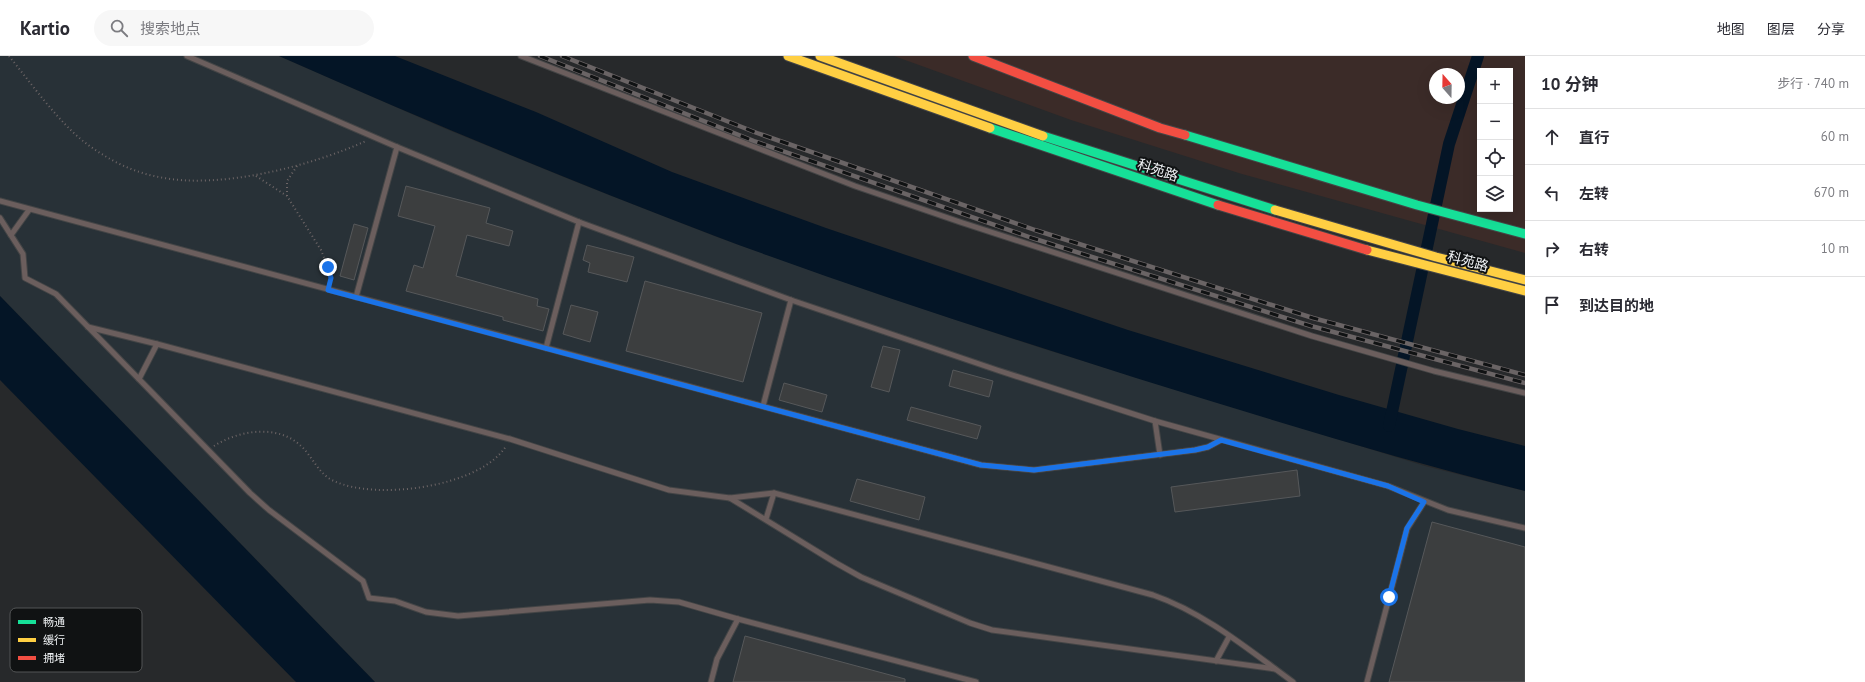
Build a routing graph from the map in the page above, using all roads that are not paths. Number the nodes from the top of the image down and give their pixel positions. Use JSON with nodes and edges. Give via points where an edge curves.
{"nodes":[{"id":1,"x":187,"y":56,"type":"edge"},
{"id":2,"x":521,"y":56,"type":"edge"},
{"id":3,"x":788,"y":56,"type":"edge"},
{"id":4,"x":820,"y":56,"type":"edge"},
{"id":5,"x":973,"y":56,"type":"edge"},
{"id":6,"x":837,"y":63,"type":"junction"},
{"id":7,"x":834,"y":73,"type":"junction"},
{"id":8,"x":397,"y":147,"type":"junction"},
{"id":9,"x":0,"y":201,"type":"edge"},
{"id":10,"x":29,"y":210,"type":"junction"},
{"id":11,"x":0,"y":218,"type":"edge"},
{"id":12,"x":579,"y":222,"type":"junction"},
{"id":13,"x":1525,"y":234,"type":"edge"},
{"id":14,"x":11,"y":235,"type":"junction"},
{"id":15,"x":1525,"y":280,"type":"edge"},
{"id":16,"x":1525,"y":291,"type":"edge"},
{"id":17,"x":356,"y":297,"type":"junction"},
{"id":18,"x":791,"y":300,"type":"junction"},
{"id":19,"x":88,"y":327,"type":"junction"},
{"id":20,"x":157,"y":344,"type":"junction"},
{"id":21,"x":546,"y":348,"type":"junction"},
{"id":22,"x":139,"y":379,"type":"junction"},
{"id":23,"x":1525,"y":393,"type":"edge"},
{"id":24,"x":762,"y":406,"type":"junction"},
{"id":25,"x":1156,"y":421,"type":"junction"},
{"id":26,"x":1221,"y":440,"type":"junction"},
{"id":27,"x":1160,"y":455,"type":"junction"},
{"id":28,"x":774,"y":493,"type":"junction"},
{"id":29,"x":730,"y":498,"type":"junction"},
{"id":30,"x":1424,"y":502,"type":"junction"},
{"id":31,"x":766,"y":520,"type":"junction"},
{"id":32,"x":1525,"y":528,"type":"edge"},
{"id":33,"x":738,"y":619,"type":"junction"},
{"id":34,"x":1229,"y":637,"type":"junction"},
{"id":35,"x":1216,"y":661,"type":"junction"},
{"id":36,"x":1275,"y":669,"type":"junction"},
{"id":37,"x":710,"y":682,"type":"edge"},
{"id":38,"x":976,"y":682,"type":"edge"},
{"id":39,"x":1293,"y":682,"type":"edge"},
{"id":40,"x":1367,"y":682,"type":"edge"}],
"edges":[{"from":1,"to":8,"type":"lane"},
{"from":2,"to":23,"type":"lane","via":[[855,186],[1189,298],[1379,356]]},
{"from":3,"to":7,"type":"street","name":"科苑路"},
{"from":4,"to":6,"type":"street","name":"科苑路"},
{"from":5,"to":13,"type":"street","via":[[1160,128],[1417,205]]},
{"from":6,"to":7,"type":"street"},
{"from":6,"to":15,"type":"street","name":"科苑路","via":[[1140,168],[1318,224]]},
{"from":7,"to":16,"type":"street","name":"科苑路","via":[[1137,178],[1314,235]]},
{"from":8,"to":12,"type":"lane"},
{"from":8,"to":17,"type":"lane"},
{"from":9,"to":10,"type":"lane"},
{"from":10,"to":14,"type":"lane"},
{"from":10,"to":17,"type":"lane"},
{"from":11,"to":14,"type":"lane"},
{"from":12,"to":18,"type":"lane"},
{"from":12,"to":21,"type":"lane"},
{"from":14,"to":19,"type":"lane","via":[[23,254],[25,278],[56,294]]},
{"from":17,"to":21,"type":"lane"},
{"from":18,"to":24,"type":"lane"},
{"from":18,"to":25,"type":"lane"},
{"from":19,"to":20,"type":"lane"},
{"from":19,"to":22,"type":"lane"},
{"from":20,"to":22,"type":"lane"},
{"from":20,"to":29,"type":"lane","via":[[510,439],[669,490]]},
{"from":21,"to":24,"type":"lane"},
{"from":22,"to":33,"type":"lane","via":[[269,510],[363,581],[369,598],[395,601],[426,612],[458,616],[665,600]]},
{"from":24,"to":27,"type":"lane","via":[[981,465],[1008,469],[1034,470]]},
{"from":25,"to":26,"type":"lane"},
{"from":25,"to":27,"type":"lane"},
{"from":26,"to":27,"type":"lane","via":[[1208,447]]},
{"from":26,"to":30,"type":"lane","via":[[1388,486]]},
{"from":28,"to":29,"type":"lane"},
{"from":28,"to":31,"type":"lane"},
{"from":28,"to":34,"type":"lane","via":[[1154,595],[1197,614]]},
{"from":29,"to":31,"type":"lane"},
{"from":30,"to":32,"type":"lane"},
{"from":30,"to":40,"type":"lane","via":[[1407,528]]},
{"from":31,"to":35,"type":"lane","via":[[861,577],[970,623],[1014,634]]},
{"from":33,"to":37,"type":"lane","via":[[717,659]]},
{"from":33,"to":38,"type":"lane"},
{"from":34,"to":35,"type":"lane"},
{"from":34,"to":36,"type":"lane"},
{"from":35,"to":36,"type":"lane"},
{"from":36,"to":39,"type":"lane"}]}
